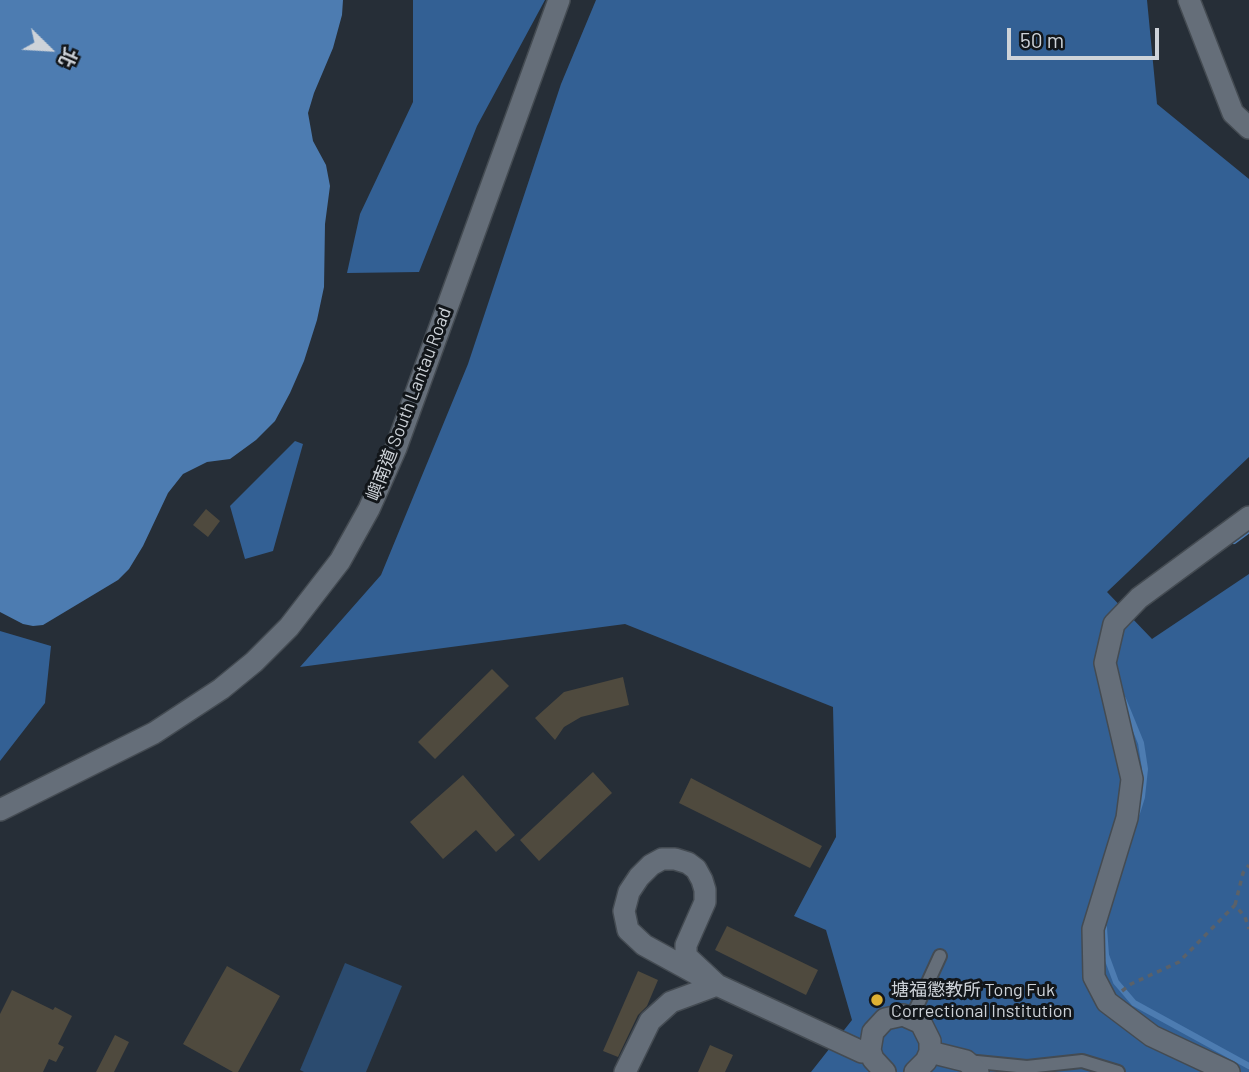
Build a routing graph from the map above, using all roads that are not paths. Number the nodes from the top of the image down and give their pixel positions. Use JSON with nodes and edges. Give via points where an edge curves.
{"nodes":[{"id":1,"x":559,"y":0,"type":"edge"},
{"id":2,"x":1189,"y":0,"type":"edge"},
{"id":3,"x":1249,"y":128,"type":"edge"},
{"id":4,"x":1249,"y":517,"type":"edge"},
{"id":5,"x":0,"y":810,"type":"edge"},
{"id":6,"x":940,"y":956,"type":"dead end"},
{"id":7,"x":717,"y":985,"type":"junction"},
{"id":8,"x":912,"y":1017,"type":"junction"},
{"id":9,"x":870,"y":1050,"type":"junction"},
{"id":10,"x":930,"y":1052,"type":"junction"},
{"id":11,"x":972,"y":1067,"type":"edge"},
{"id":12,"x":625,"y":1072,"type":"edge"},
{"id":13,"x":885,"y":1072,"type":"edge"},
{"id":14,"x":915,"y":1072,"type":"edge"},
{"id":15,"x":1118,"y":1072,"type":"edge"},
{"id":16,"x":1229,"y":1072,"type":"edge"}],
"edges":[{"from":1,"to":5,"type":"street","name":"嶼南道 South Lantau Road","via":[[391,458],[353,539],[325,582],[270,646],[201,704],[119,752]]},
{"from":2,"to":3,"type":"street","via":[[1233,113]]},
{"from":4,"to":16,"type":"street","via":[[1139,598],[1114,624],[1105,663],[1132,779],[1127,818],[1093,929],[1094,977],[1107,1002],[1152,1036]]},
{"from":6,"to":8,"type":"lane"},
{"from":7,"to":7,"type":"street","via":[[667,960],[628,930],[624,911],[629,892],[639,877],[662,859],[688,863],[702,880],[705,902],[686,945],[686,956]]},
{"from":7,"to":9,"type":"street","via":[[862,1052]]},
{"from":7,"to":12,"type":"street","via":[[671,1002],[650,1021]]},
{"from":8,"to":9,"type":"street","via":[[886,1019],[873,1032]]},
{"from":8,"to":10,"type":"street","via":[[927,1031]]},
{"from":9,"to":13,"type":"street"},
{"from":10,"to":11,"type":"street"},
{"from":10,"to":14,"type":"street"},
{"from":11,"to":15,"type":"lane","via":[[1082,1061]]}]}
